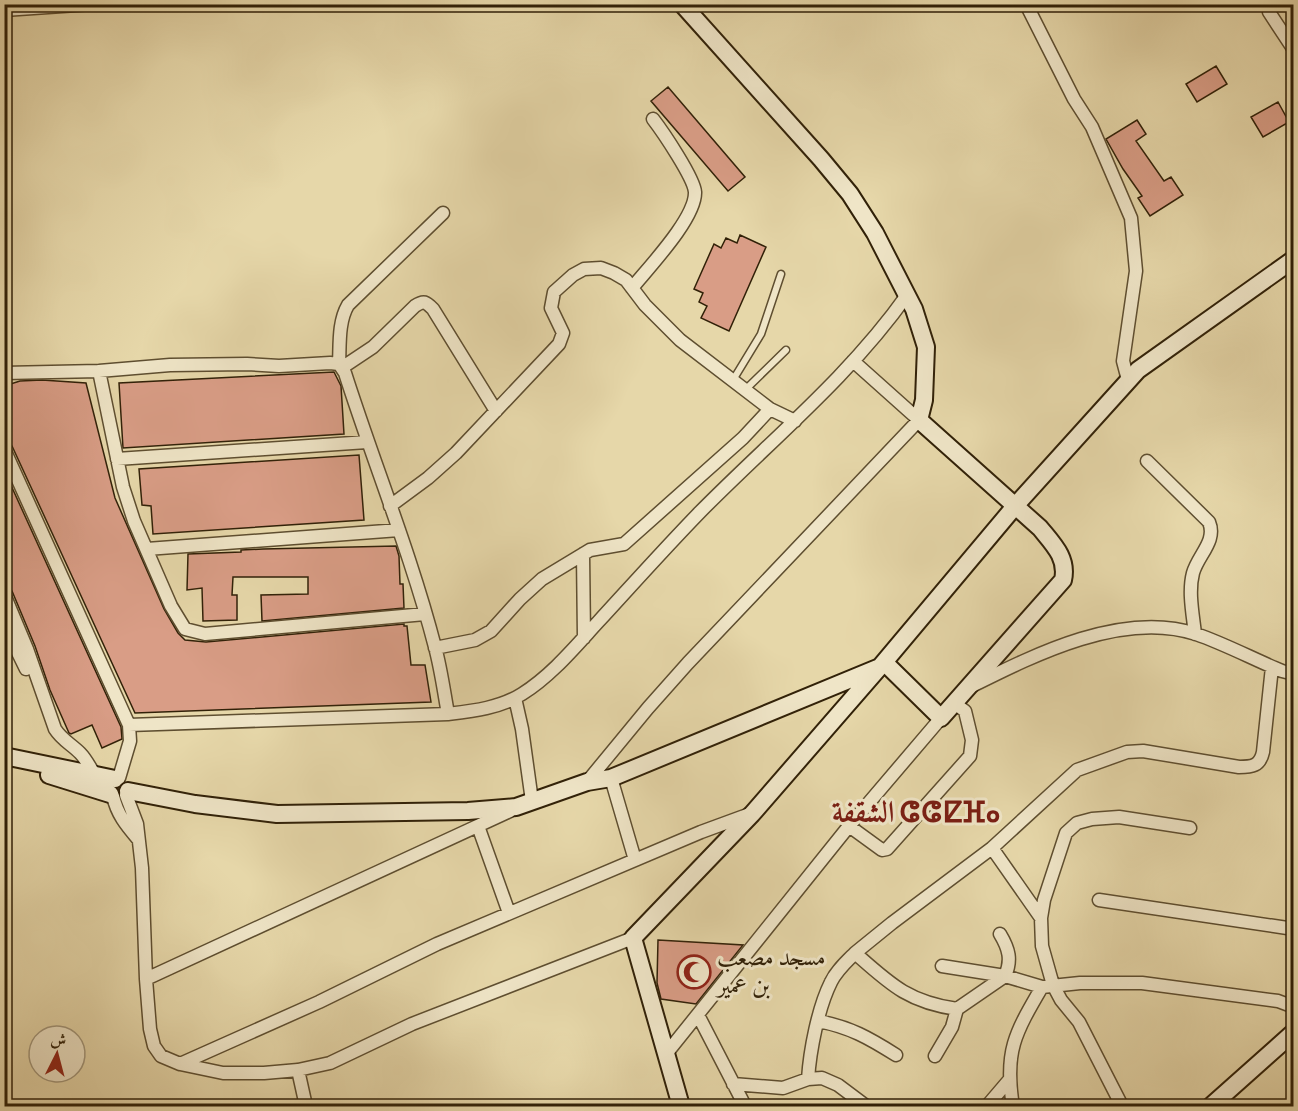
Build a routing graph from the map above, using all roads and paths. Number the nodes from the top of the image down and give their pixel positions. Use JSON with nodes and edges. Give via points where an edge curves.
{"nodes":[{"id":1,"x":92,"y":4,"type":"edge"},
{"id":2,"x":682,"y":4,"type":"edge"},
{"id":3,"x":1026,"y":4,"type":"edge"},
{"id":4,"x":1270,"y":4,"type":"edge"},
{"id":5,"x":4,"y":10,"type":"edge"},
{"id":6,"x":1293,"y":50,"type":"edge"},
{"id":7,"x":654,"y":119,"type":"dead end"},
{"id":8,"x":443,"y":213,"type":"dead end"},
{"id":9,"x":1293,"y":259,"type":"edge"},
{"id":10,"x":782,"y":274,"type":"dead end"},
{"id":11,"x":632,"y":288,"type":"junction"},
{"id":12,"x":907,"y":295,"type":"junction"},
{"id":13,"x":786,"y":350,"type":"dead end"},
{"id":14,"x":853,"y":361,"type":"junction"},
{"id":15,"x":341,"y":366,"type":"junction"},
{"id":16,"x":99,"y":371,"type":"junction"},
{"id":17,"x":4,"y":373,"type":"edge"},
{"id":18,"x":733,"y":380,"type":"junction"},
{"id":19,"x":1128,"y":380,"type":"junction"},
{"id":20,"x":745,"y":390,"type":"junction"},
{"id":21,"x":770,"y":409,"type":"junction"},
{"id":22,"x":496,"y":411,"type":"junction"},
{"id":23,"x":919,"y":420,"type":"junction"},
{"id":24,"x":795,"y":421,"type":"junction"},
{"id":25,"x":367,"y":442,"type":"junction"},
{"id":26,"x":4,"y":449,"type":"edge"},
{"id":27,"x":117,"y":459,"type":"junction"},
{"id":28,"x":1147,"y":460,"type":"dead end"},
{"id":29,"x":1016,"y":505,"type":"junction"},
{"id":30,"x":390,"y":506,"type":"junction"},
{"id":31,"x":399,"y":530,"type":"junction"},
{"id":32,"x":147,"y":549,"type":"junction"},
{"id":33,"x":583,"y":554,"type":"junction"},
{"id":34,"x":4,"y":594,"type":"edge"},
{"id":35,"x":425,"y":614,"type":"junction"},
{"id":36,"x":4,"y":624,"type":"edge"},
{"id":37,"x":1195,"y":634,"type":"junction"},
{"id":38,"x":584,"y":638,"type":"junction"},
{"id":39,"x":435,"y":648,"type":"junction"},
{"id":40,"x":882,"y":665,"type":"junction"},
{"id":41,"x":1272,"y":667,"type":"junction"},
{"id":42,"x":1293,"y":674,"type":"edge"},
{"id":43,"x":966,"y":689,"type":"junction"},
{"id":44,"x":40,"y":690,"type":"junction"},
{"id":45,"x":515,"y":698,"type":"junction"},
{"id":46,"x":954,"y":703,"type":"junction"},
{"id":47,"x":448,"y":714,"type":"junction"},
{"id":48,"x":941,"y":718,"type":"junction"},
{"id":49,"x":129,"y":725,"type":"junction"},
{"id":50,"x":4,"y":756,"type":"edge"},
{"id":51,"x":4,"y":765,"type":"edge"},
{"id":52,"x":94,"y":774,"type":"junction"},
{"id":53,"x":611,"y":778,"type":"junction"},
{"id":54,"x":586,"y":782,"type":"junction"},
{"id":55,"x":118,"y":789,"type":"junction"},
{"id":56,"x":532,"y":801,"type":"junction"},
{"id":57,"x":516,"y":807,"type":"junction"},
{"id":58,"x":752,"y":814,"type":"junction"},
{"id":59,"x":478,"y":826,"type":"junction"},
{"id":60,"x":849,"y":826,"type":"junction"},
{"id":61,"x":1190,"y":828,"type":"dead end"},
{"id":62,"x":992,"y":848,"type":"junction"},
{"id":63,"x":635,"y":860,"type":"junction"},
{"id":64,"x":1099,"y":900,"type":"dead end"},
{"id":65,"x":509,"y":913,"type":"junction"},
{"id":66,"x":1041,"y":918,"type":"junction"},
{"id":67,"x":1293,"y":929,"type":"edge"},
{"id":68,"x":1000,"y":934,"type":"dead end"},
{"id":69,"x":633,"y":938,"type":"junction"},
{"id":70,"x":855,"y":953,"type":"junction"},
{"id":71,"x":942,"y":966,"type":"dead end"},
{"id":72,"x":1005,"y":976,"type":"junction"},
{"id":73,"x":146,"y":979,"type":"junction"},
{"id":74,"x":1047,"y":986,"type":"junction"},
{"id":75,"x":1293,"y":1007,"type":"edge"},
{"id":76,"x":957,"y":1009,"type":"junction"},
{"id":77,"x":698,"y":1015,"type":"junction"},
{"id":78,"x":818,"y":1021,"type":"junction"},
{"id":79,"x":1293,"y":1032,"type":"edge"},
{"id":80,"x":666,"y":1054,"type":"junction"},
{"id":81,"x":896,"y":1055,"type":"dead end"},
{"id":82,"x":935,"y":1056,"type":"dead end"},
{"id":83,"x":180,"y":1064,"type":"junction"},
{"id":84,"x":298,"y":1070,"type":"junction"},
{"id":85,"x":1010,"y":1078,"type":"junction"},
{"id":86,"x":808,"y":1079,"type":"junction"},
{"id":87,"x":733,"y":1084,"type":"junction"},
{"id":88,"x":1216,"y":1105,"type":"edge"},
{"id":89,"x":306,"y":1107,"type":"edge"},
{"id":90,"x":681,"y":1107,"type":"edge"},
{"id":91,"x":745,"y":1107,"type":"edge"},
{"id":92,"x":866,"y":1107,"type":"edge"},
{"id":93,"x":987,"y":1107,"type":"edge"},
{"id":94,"x":1013,"y":1107,"type":"edge"},
{"id":95,"x":1122,"y":1107,"type":"edge"}],
"edges":[{"from":1,"to":5,"type":"street"},
{"from":2,"to":12,"type":"main road","via":[[850,194]]},
{"from":3,"to":19,"type":"street","via":[[1092,127],[1131,218],[1136,271],[1122,361]]},
{"from":4,"to":6,"type":"street","via":[[1269,12]]},
{"from":7,"to":11,"type":"street","via":[[695,190],[692,209]]},
{"from":8,"to":15,"type":"street","via":[[348,305],[342,322]]},
{"from":9,"to":19,"type":"main road"},
{"from":10,"to":18,"type":"lane","via":[[761,334]]},
{"from":11,"to":18,"type":"street","via":[[680,340]]},
{"from":11,"to":22,"type":"street","via":[[626,280],[601,268],[584,269],[554,292],[551,308],[563,333],[562,340]]},
{"from":12,"to":14,"type":"street"},
{"from":12,"to":23,"type":"main road","via":[[926,347],[924,400]]},
{"from":13,"to":20,"type":"lane"},
{"from":14,"to":23,"type":"street"},
{"from":14,"to":24,"type":"street"},
{"from":15,"to":16,"type":"street","via":[[170,365]]},
{"from":15,"to":22,"type":"street","via":[[373,347],[415,306],[426,302]]},
{"from":15,"to":25,"type":"street"},
{"from":16,"to":17,"type":"street"},
{"from":16,"to":27,"type":"street"},
{"from":18,"to":20,"type":"street"},
{"from":19,"to":29,"type":"main road"},
{"from":20,"to":21,"type":"street"},
{"from":21,"to":24,"type":"street"},
{"from":21,"to":33,"type":"street","via":[[631,539]]},
{"from":22,"to":30,"type":"street","via":[[456,453]]},
{"from":23,"to":29,"type":"main road"},
{"from":23,"to":54,"type":"street","via":[[688,663]]},
{"from":24,"to":38,"type":"street","via":[[700,512]]},
{"from":25,"to":27,"type":"street"},
{"from":25,"to":30,"type":"street"},
{"from":26,"to":49,"type":"street"},
{"from":27,"to":32,"type":"street","via":[[134,521]]},
{"from":28,"to":37,"type":"street","via":[[1209,522],[1212,530],[1192,574]]},
{"from":29,"to":40,"type":"main road"},
{"from":29,"to":43,"type":"main road","via":[[1056,546],[1064,564],[1064,580]]},
{"from":30,"to":31,"type":"street"},
{"from":31,"to":32,"type":"street"},
{"from":31,"to":35,"type":"street"},
{"from":32,"to":35,"type":"street","via":[[180,622],[193,632]]},
{"from":33,"to":38,"type":"street"},
{"from":33,"to":39,"type":"street","via":[[532,587],[491,631],[475,640]]},
{"from":34,"to":44,"type":"street"},
{"from":35,"to":39,"type":"street"},
{"from":36,"to":44,"type":"street"},
{"from":37,"to":41,"type":"street"},
{"from":37,"to":43,"type":"street","via":[[1143,627],[1107,633],[1034,657]]},
{"from":38,"to":45,"type":"street"},
{"from":39,"to":47,"type":"street"},
{"from":40,"to":48,"type":"main road"},
{"from":40,"to":53,"type":"main road"},
{"from":40,"to":58,"type":"main road"},
{"from":41,"to":42,"type":"street"},
{"from":41,"to":62,"type":"street","via":[[1263,752],[1258,764],[1239,767],[1143,751],[1106,758],[1077,771]]},
{"from":43,"to":46,"type":"main road"},
{"from":44,"to":52,"type":"street","via":[[54,729],[78,751]]},
{"from":45,"to":47,"type":"street","via":[[477,711]]},
{"from":45,"to":56,"type":"street"},
{"from":46,"to":48,"type":"main road"},
{"from":46,"to":60,"type":"street","via":[[965,711],[972,740],[970,756],[887,849],[882,850]]},
{"from":47,"to":49,"type":"street"},
{"from":48,"to":60,"type":"street"},
{"from":49,"to":55,"type":"street","via":[[130,741]]},
{"from":50,"to":52,"type":"main road"},
{"from":51,"to":55,"type":"main road"},
{"from":52,"to":55,"type":"main road"},
{"from":53,"to":54,"type":"main road"},
{"from":53,"to":63,"type":"street"},
{"from":54,"to":56,"type":"main road"},
{"from":55,"to":57,"type":"main road","via":[[277,814]]},
{"from":55,"to":73,"type":"street","via":[[137,824]]},
{"from":56,"to":57,"type":"main road"},
{"from":57,"to":59,"type":"street"},
{"from":58,"to":63,"type":"street"},
{"from":58,"to":69,"type":"main road"},
{"from":59,"to":65,"type":"street"},
{"from":59,"to":73,"type":"street"},
{"from":60,"to":77,"type":"street"},
{"from":61,"to":66,"type":"street","via":[[1119,818],[1077,823],[1066,833]]},
{"from":62,"to":66,"type":"street"},
{"from":62,"to":70,"type":"street"},
{"from":63,"to":65,"type":"street"},
{"from":64,"to":67,"type":"street"},
{"from":65,"to":83,"type":"street"},
{"from":66,"to":74,"type":"street"},
{"from":68,"to":72,"type":"street","via":[[1010,956]]},
{"from":69,"to":80,"type":"main road"},
{"from":69,"to":84,"type":"street","via":[[412,1024],[330,1063]]},
{"from":70,"to":76,"type":"street","via":[[915,999]]},
{"from":70,"to":78,"type":"street","via":[[831,982]]},
{"from":71,"to":72,"type":"street"},
{"from":72,"to":74,"type":"street"},
{"from":72,"to":76,"type":"street"},
{"from":73,"to":83,"type":"street","via":[[154,1046],[161,1056]]},
{"from":74,"to":75,"type":"street","via":[[1142,983],[1278,1001]]},
{"from":74,"to":85,"type":"street","via":[[1015,1036]]},
{"from":74,"to":95,"type":"street","via":[[1078,1022]]},
{"from":76,"to":82,"type":"street","via":[[952,1027]]},
{"from":77,"to":80,"type":"street"},
{"from":77,"to":87,"type":"street"},
{"from":78,"to":81,"type":"street","via":[[860,1033]]},
{"from":78,"to":86,"type":"street"},
{"from":79,"to":88,"type":"main road"},
{"from":80,"to":90,"type":"main road"},
{"from":83,"to":84,"type":"street","via":[[223,1072]]},
{"from":84,"to":89,"type":"street"},
{"from":85,"to":93,"type":"street"},
{"from":85,"to":94,"type":"street"},
{"from":86,"to":87,"type":"street","via":[[783,1088]]},
{"from":86,"to":92,"type":"street","via":[[822,1078],[838,1085]]},
{"from":87,"to":91,"type":"street"}]}
